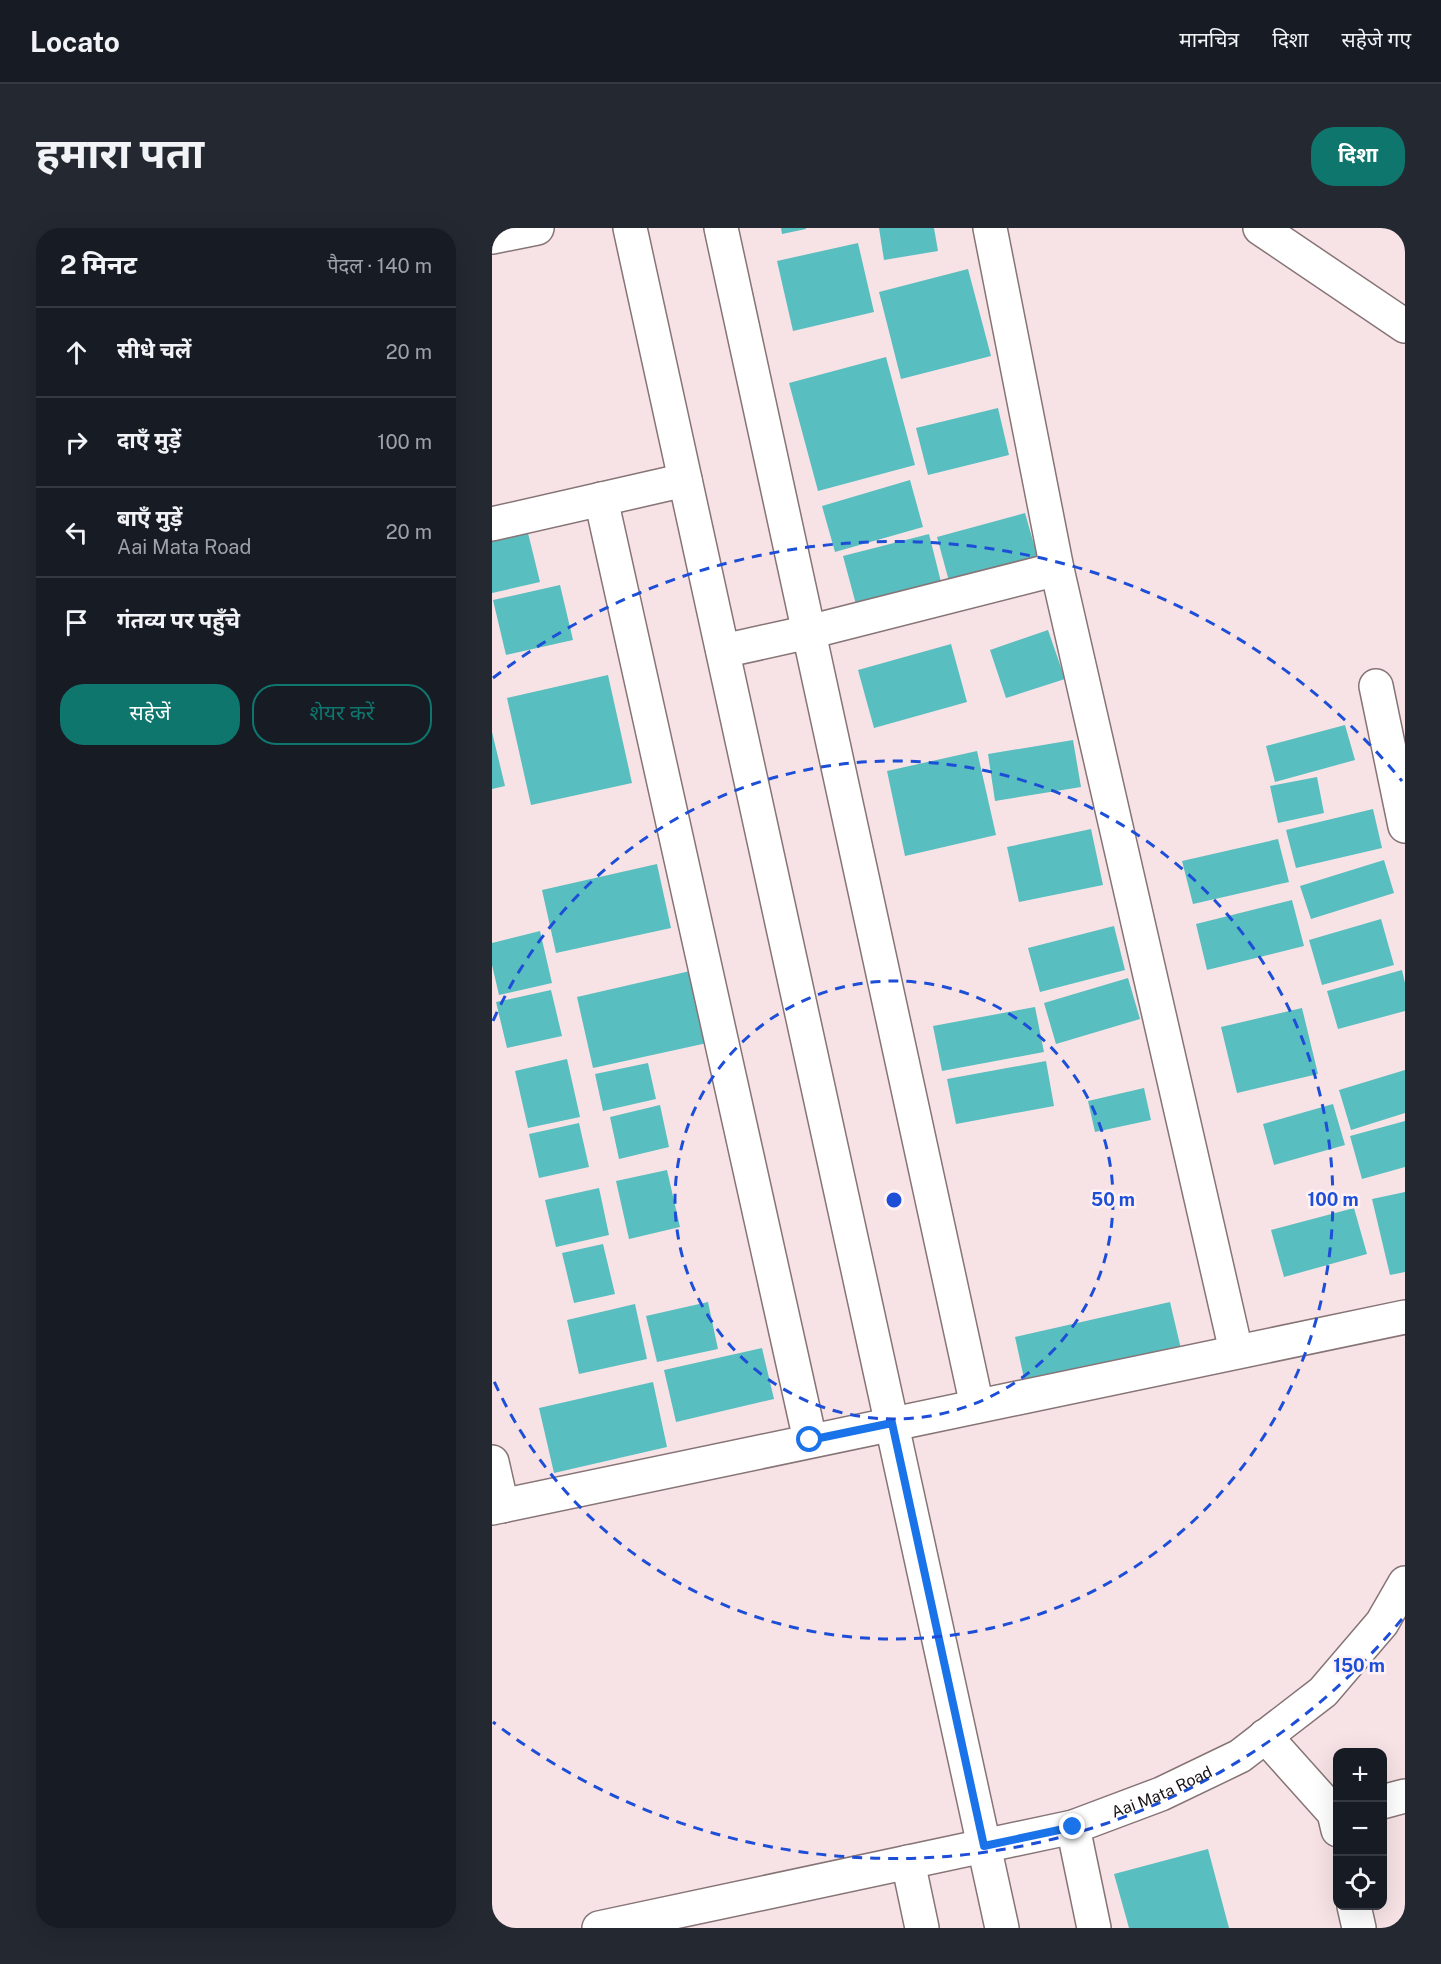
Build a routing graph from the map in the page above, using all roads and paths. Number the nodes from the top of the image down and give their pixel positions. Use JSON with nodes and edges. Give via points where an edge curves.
{"nodes":[{"id":1,"x":537,"y":228,"type":"edge"},
{"id":2,"x":630,"y":228,"type":"edge"},
{"id":3,"x":721,"y":228,"type":"edge"},
{"id":4,"x":990,"y":228,"type":"edge"},
{"id":5,"x":1260,"y":228,"type":"edge"},
{"id":6,"x":492,"y":237,"type":"edge"},
{"id":7,"x":1405,"y":326,"type":"edge"},
{"id":8,"x":685,"y":480,"type":"junction"},
{"id":9,"x":602,"y":499,"type":"junction"},
{"id":10,"x":492,"y":524,"type":"edge"},
{"id":11,"x":1057,"y":570,"type":"junction"},
{"id":12,"x":809,"y":632,"type":"junction"},
{"id":13,"x":723,"y":651,"type":"junction"},
{"id":14,"x":1376,"y":686,"type":"dead end"},
{"id":15,"x":1405,"y":826,"type":"edge"},
{"id":16,"x":1405,"y":1317,"type":"edge"},
{"id":17,"x":1236,"y":1352,"type":"junction"},
{"id":18,"x":977,"y":1406,"type":"junction"},
{"id":19,"x":892,"y":1423,"type":"junction"},
{"id":20,"x":810,"y":1440,"type":"junction"},
{"id":21,"x":492,"y":1462,"type":"edge"},
{"id":22,"x":497,"y":1507,"type":"edge"},
{"id":23,"x":1405,"y":1583,"type":"edge"},
{"id":24,"x":1266,"y":1736,"type":"junction"},
{"id":25,"x":1405,"y":1796,"type":"edge"},
{"id":26,"x":1387,"y":1801,"type":"edge"},
{"id":27,"x":1333,"y":1815,"type":"edge"},
{"id":28,"x":1073,"y":1827,"type":"junction"},
{"id":29,"x":984,"y":1846,"type":"junction"},
{"id":30,"x":908,"y":1863,"type":"junction"},
{"id":31,"x":1355,"y":1910,"type":"edge"},
{"id":32,"x":599,"y":1928,"type":"edge"},
{"id":33,"x":922,"y":1928,"type":"edge"},
{"id":34,"x":1002,"y":1928,"type":"edge"},
{"id":35,"x":1094,"y":1928,"type":"edge"},
{"id":36,"x":1359,"y":1928,"type":"edge"}],
"edges":[{"from":1,"to":6,"type":"street"},
{"from":2,"to":8,"type":"street"},
{"from":3,"to":12,"type":"street"},
{"from":4,"to":11,"type":"street"},
{"from":5,"to":7,"type":"street"},
{"from":8,"to":9,"type":"street"},
{"from":8,"to":13,"type":"street"},
{"from":9,"to":10,"type":"street"},
{"from":9,"to":20,"type":"street"},
{"from":11,"to":12,"type":"street"},
{"from":11,"to":17,"type":"street"},
{"from":12,"to":13,"type":"street"},
{"from":12,"to":18,"type":"street"},
{"from":13,"to":19,"type":"street"},
{"from":14,"to":15,"type":"street"},
{"from":16,"to":17,"type":"street"},
{"from":17,"to":18,"type":"street"},
{"from":18,"to":19,"type":"street"},
{"from":19,"to":20,"type":"street"},
{"from":19,"to":29,"type":"street"},
{"from":20,"to":22,"type":"street"},
{"from":21,"to":22,"type":"street"},
{"from":23,"to":24,"type":"street","name":"Aai Mata Road","via":[[1382,1623],[1323,1692]]},
{"from":24,"to":27,"type":"street"},
{"from":24,"to":28,"type":"street","name":"Aai Mata Road","via":[[1240,1756],[1161,1794]]},
{"from":25,"to":26,"type":"street"},
{"from":28,"to":29,"type":"street","name":"Aai Mata Road"},
{"from":28,"to":35,"type":"street"},
{"from":29,"to":30,"type":"street","name":"Aai Mata Road"},
{"from":29,"to":34,"type":"street"},
{"from":30,"to":32,"type":"street","name":"Aai Mata Road"},
{"from":30,"to":33,"type":"street"},
{"from":31,"to":36,"type":"street"}]}
